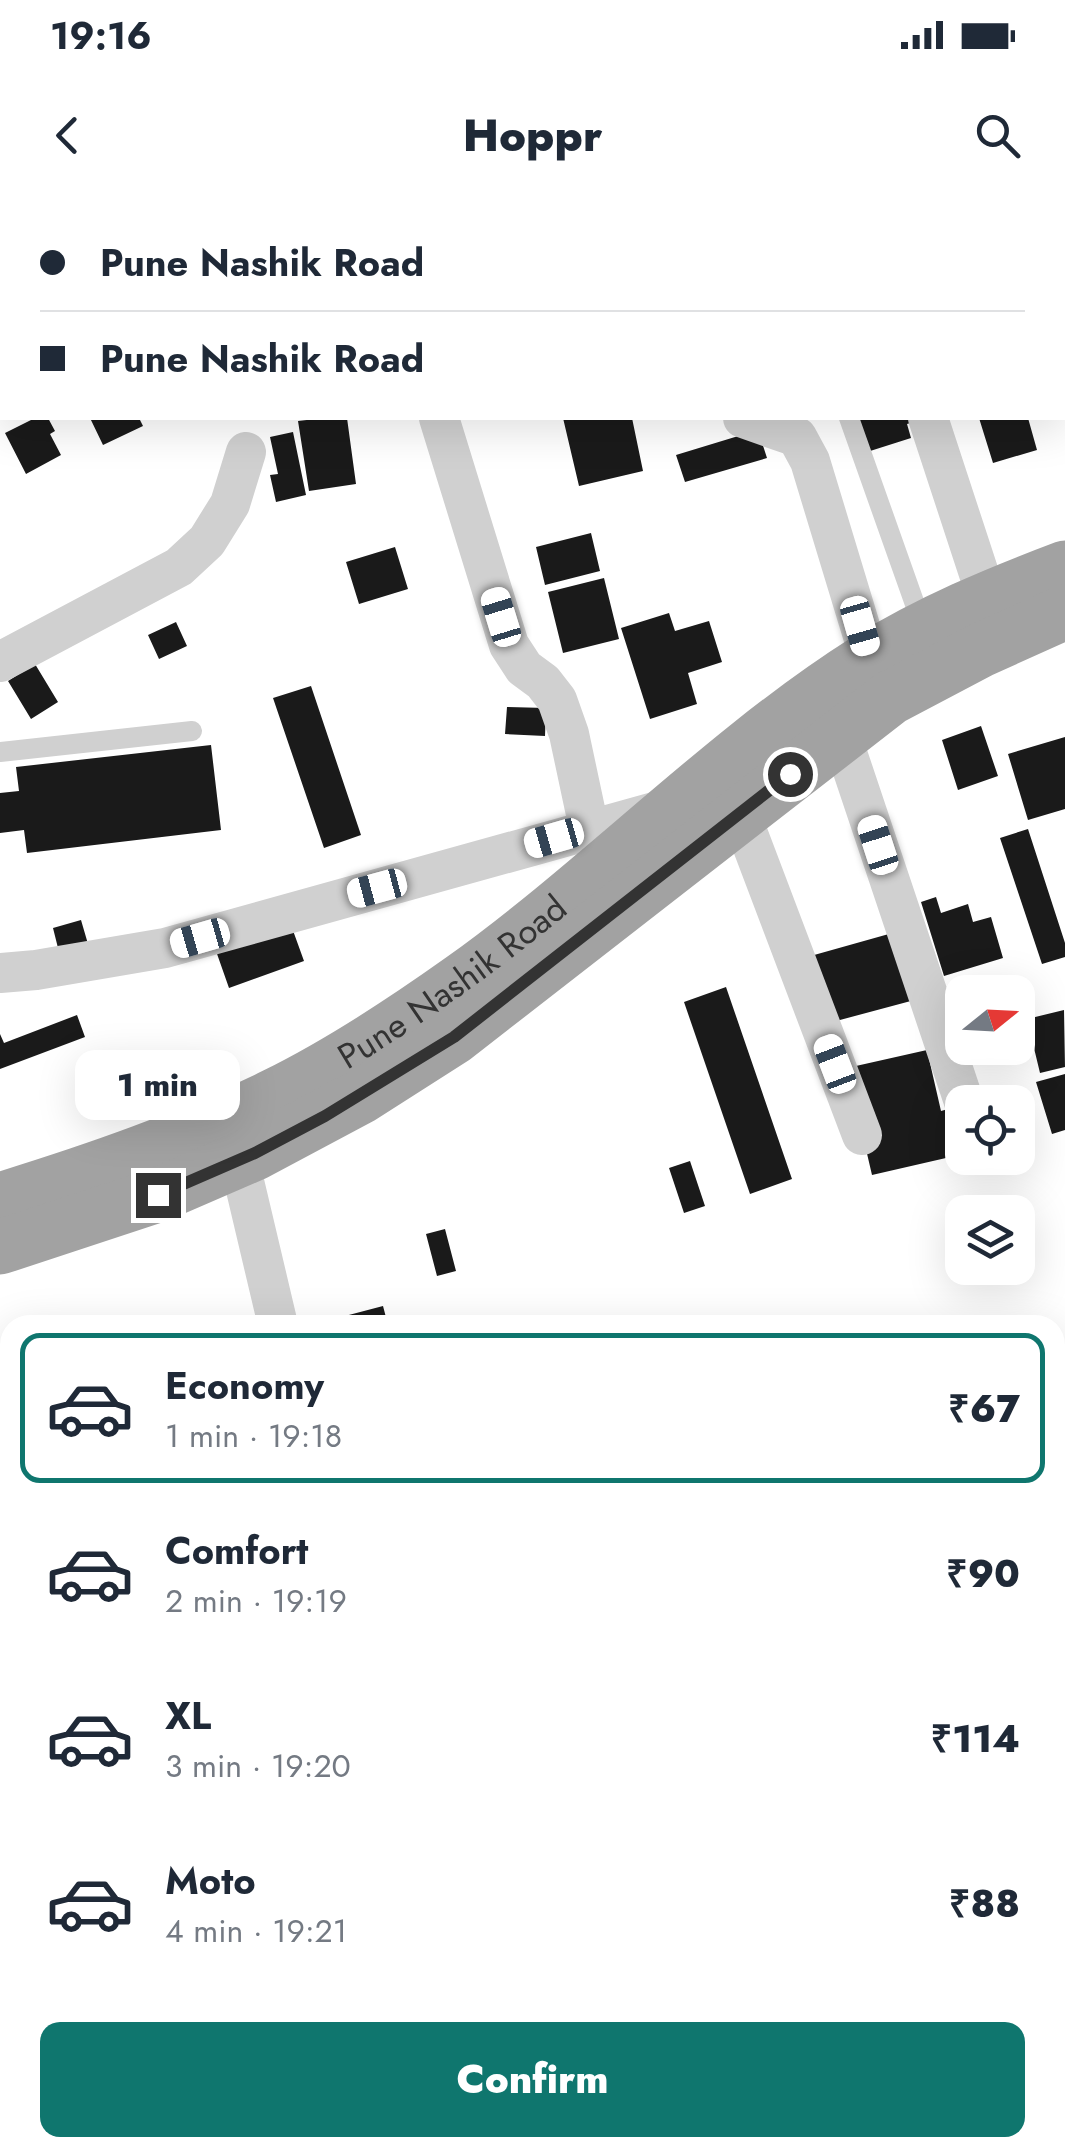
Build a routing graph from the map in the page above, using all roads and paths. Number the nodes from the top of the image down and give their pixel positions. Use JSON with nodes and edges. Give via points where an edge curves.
{"nodes":[{"id":1,"x":440,"y":420,"type":"edge"},
{"id":2,"x":748,"y":420,"type":"edge"},
{"id":3,"x":849,"y":420,"type":"edge"},
{"id":4,"x":929,"y":420,"type":"edge"},
{"id":5,"x":246,"y":452,"type":"dead end"},
{"id":6,"x":1065,"y":568,"type":"edge"},
{"id":7,"x":987,"y":598,"type":"junction"},
{"id":8,"x":1065,"y":612,"type":"edge"},
{"id":9,"x":923,"y":629,"type":"junction"},
{"id":10,"x":0,"y":662,"type":"edge"},
{"id":11,"x":880,"y":678,"type":"junction"},
{"id":12,"x":192,"y":731,"type":"dead end"},
{"id":13,"x":840,"y":735,"type":"junction"},
{"id":14,"x":0,"y":752,"type":"edge"},
{"id":15,"x":671,"y":808,"type":"junction"},
{"id":16,"x":740,"y":814,"type":"junction"},
{"id":17,"x":589,"y":828,"type":"junction"},
{"id":18,"x":0,"y":973,"type":"edge"},
{"id":19,"x":958,"y":1085,"type":"edge"},
{"id":20,"x":862,"y":1135,"type":"dead end"},
{"id":21,"x":239,"y":1160,"type":"junction"},
{"id":22,"x":0,"y":1200,"type":"edge"},
{"id":23,"x":0,"y":1247,"type":"edge"},
{"id":24,"x":276,"y":1315,"type":"edge"}],
"edges":[{"from":1,"to":17,"type":"street","via":[[509,645],[558,700]]},
{"from":2,"to":11,"type":"street","via":[[797,437],[810,460]]},
{"from":3,"to":9,"type":"lane"},
{"from":4,"to":7,"type":"street"},
{"from":5,"to":10,"type":"street","via":[[230,504],[207,541],[179,566]]},
{"from":6,"to":7,"type":"highway","name":"Pune Nashik Road"},
{"from":7,"to":9,"type":"highway","name":"Pune Nashik Road"},
{"from":8,"to":11,"type":"highway","name":"Pune Nashik Road"},
{"from":9,"to":11,"type":"highway","name":"Pune Nashik Road"},
{"from":11,"to":13,"type":"highway","name":"Pune Nashik Road"},
{"from":11,"to":15,"type":"highway","name":"Pune Nashik Road","via":[[763,735]]},
{"from":12,"to":14,"type":"lane"},
{"from":13,"to":16,"type":"highway","name":"Pune Nashik Road"},
{"from":13,"to":19,"type":"street"},
{"from":15,"to":17,"type":"street"},
{"from":15,"to":22,"type":"highway","name":"Pune Nashik Road","via":[[463,979],[347,1056],[180,1138]]},
{"from":16,"to":20,"type":"street"},
{"from":16,"to":21,"type":"highway","name":"Pune Nashik Road","via":[[454,1037],[360,1097]]},
{"from":17,"to":18,"type":"street","via":[[165,948]]},
{"from":21,"to":23,"type":"highway","name":"Pune Nashik Road","via":[[158,1195]]},
{"from":21,"to":24,"type":"street"}]}
